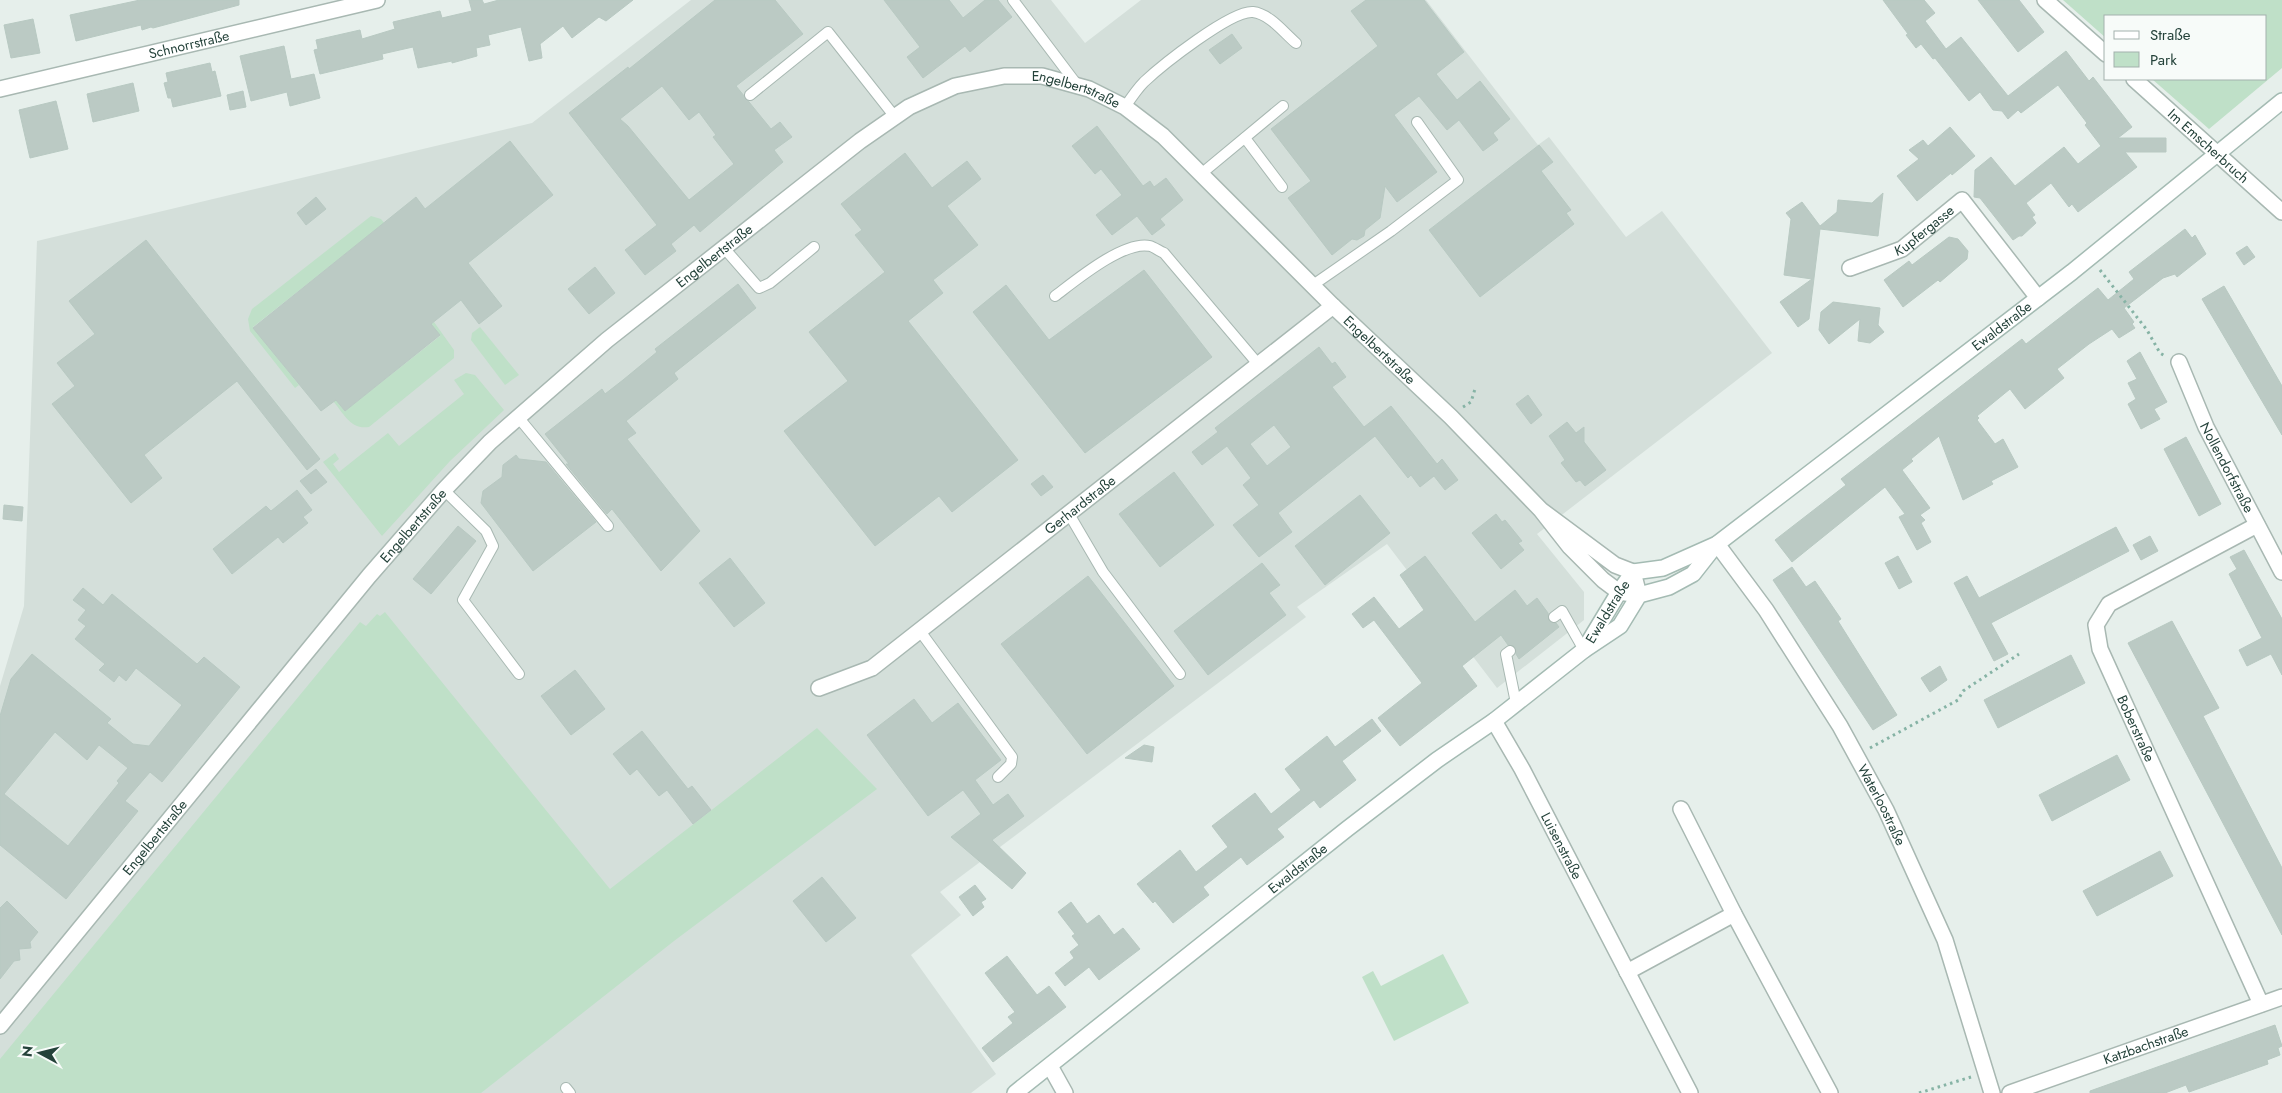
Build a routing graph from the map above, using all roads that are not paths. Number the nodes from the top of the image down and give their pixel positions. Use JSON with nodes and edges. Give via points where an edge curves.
{"nodes":[{"id":1,"x":376,"y":0,"type":"edge"},
{"id":2,"x":1013,"y":0,"type":"edge"},
{"id":3,"x":2045,"y":0,"type":"edge"},
{"id":4,"x":340,"y":4,"type":"edge"},
{"id":5,"x":1296,"y":43,"type":"dead end"},
{"id":6,"x":2104,"y":52,"type":"edge"},
{"id":7,"x":2135,"y":80,"type":"edge"},
{"id":8,"x":1078,"y":86,"type":"junction"},
{"id":9,"x":0,"y":89,"type":"edge"},
{"id":10,"x":750,"y":95,"type":"dead end"},
{"id":11,"x":2282,"y":101,"type":"edge"},
{"id":12,"x":1125,"y":106,"type":"junction"},
{"id":13,"x":1284,"y":106,"type":"dead end"},
{"id":14,"x":895,"y":117,"type":"junction"},
{"id":15,"x":1417,"y":122,"type":"dead end"},
{"id":16,"x":1245,"y":138,"type":"junction"},
{"id":17,"x":2219,"y":154,"type":"junction"},
{"id":18,"x":1200,"y":174,"type":"junction"},
{"id":19,"x":1282,"y":187,"type":"dead end"},
{"id":20,"x":2282,"y":212,"type":"edge"},
{"id":21,"x":814,"y":247,"type":"dead end"},
{"id":22,"x":724,"y":248,"type":"junction"},
{"id":23,"x":1850,"y":268,"type":"dead end"},
{"id":24,"x":1313,"y":286,"type":"junction"},
{"id":25,"x":1055,"y":296,"type":"dead end"},
{"id":26,"x":2038,"y":298,"type":"junction"},
{"id":27,"x":1333,"y":306,"type":"junction"},
{"id":28,"x":2179,"y":362,"type":"road end"},
{"id":29,"x":1258,"y":364,"type":"junction"},
{"id":30,"x":518,"y":417,"type":"junction"},
{"id":31,"x":444,"y":490,"type":"junction"},
{"id":32,"x":1541,"y":510,"type":"junction"},
{"id":33,"x":1069,"y":514,"type":"junction"},
{"id":34,"x":2257,"y":524,"type":"junction"},
{"id":35,"x":608,"y":526,"type":"dead end"},
{"id":36,"x":1717,"y":544,"type":"junction"},
{"id":37,"x":1633,"y":572,"type":"junction"},
{"id":38,"x":2282,"y":572,"type":"edge"},
{"id":39,"x":1619,"y":592,"type":"junction"},
{"id":40,"x":1639,"y":595,"type":"junction"},
{"id":41,"x":1554,"y":617,"type":"dead end"},
{"id":42,"x":920,"y":630,"type":"junction"},
{"id":43,"x":1510,"y":650,"type":"dead end"},
{"id":44,"x":1584,"y":650,"type":"junction"},
{"id":45,"x":519,"y":674,"type":"dead end"},
{"id":46,"x":1180,"y":674,"type":"dead end"},
{"id":47,"x":819,"y":688,"type":"dead end"},
{"id":48,"x":1516,"y":703,"type":"junction"},
{"id":49,"x":1494,"y":721,"type":"junction"},
{"id":50,"x":998,"y":777,"type":"dead end"},
{"id":51,"x":1681,"y":809,"type":"dead end"},
{"id":52,"x":1734,"y":914,"type":"junction"},
{"id":53,"x":1627,"y":972,"type":"junction"},
{"id":54,"x":2282,"y":997,"type":"edge"},
{"id":55,"x":2261,"y":1004,"type":"junction"},
{"id":56,"x":0,"y":1026,"type":"edge"},
{"id":57,"x":1050,"y":1066,"type":"junction"},
{"id":58,"x":1015,"y":1093,"type":"edge"},
{"id":59,"x":1065,"y":1093,"type":"edge"},
{"id":60,"x":1690,"y":1093,"type":"edge"},
{"id":61,"x":1830,"y":1093,"type":"edge"},
{"id":62,"x":1992,"y":1093,"type":"edge"},
{"id":63,"x":2010,"y":1093,"type":"edge"}],
"edges":[{"from":1,"to":4,"type":"street","name":"Schnorrstraße"},
{"from":2,"to":8,"type":"lane"},
{"from":3,"to":6,"type":"street"},
{"from":4,"to":9,"type":"street","name":"Schnorrstraße"},
{"from":5,"to":12,"type":"lane","via":[[1268,18],[1253,12],[1244,13],[1204,36],[1155,73]]},
{"from":7,"to":17,"type":"street","name":"Im Emscherbruch"},
{"from":8,"to":12,"type":"street","name":"Engelbertstraße"},
{"from":8,"to":14,"type":"street","name":"Engelbertstraße","via":[[1042,76],[1004,76],[956,86]]},
{"from":10,"to":14,"type":"lane","via":[[828,32]]},
{"from":11,"to":17,"type":"street","name":"Ewaldstraße"},
{"from":12,"to":18,"type":"street","name":"Engelbertstraße","via":[[1163,136]]},
{"from":13,"to":16,"type":"lane"},
{"from":14,"to":22,"type":"street","name":"Engelbertstraße"},
{"from":15,"to":24,"type":"lane","via":[[1458,180]]},
{"from":16,"to":18,"type":"lane"},
{"from":16,"to":19,"type":"lane"},
{"from":17,"to":20,"type":"street","name":"Im Emscherbruch"},
{"from":17,"to":26,"type":"street","name":"Ewaldstraße"},
{"from":18,"to":24,"type":"street","name":"Engelbertstraße"},
{"from":21,"to":22,"type":"lane","via":[[759,288]]},
{"from":22,"to":30,"type":"street","name":"Engelbertstraße","via":[[607,340]]},
{"from":23,"to":26,"type":"street","name":"Kupfergasse","via":[[1902,249],[1962,200]]},
{"from":24,"to":27,"type":"street","name":"Engelbertstraße"},
{"from":25,"to":29,"type":"lane","via":[[1098,263],[1134,246],[1149,246],[1164,253]]},
{"from":26,"to":36,"type":"street","name":"Ewaldstraße"},
{"from":27,"to":29,"type":"street","name":"Gerhardstraße"},
{"from":27,"to":32,"type":"street","name":"Engelbertstraße","via":[[1451,417]]},
{"from":28,"to":34,"type":"street","name":"Nollendorfstraße","via":[[2206,427]]},
{"from":29,"to":33,"type":"street","name":"Gerhardstraße"},
{"from":30,"to":31,"type":"street","name":"Engelbertstraße"},
{"from":30,"to":35,"type":"lane"},
{"from":31,"to":45,"type":"lane","via":[[486,531],[493,546],[463,600]]},
{"from":31,"to":56,"type":"street","name":"Engelbertstraße","via":[[369,576]]},
{"from":32,"to":37,"type":"street","name":"Engelbertstraße","via":[[1615,565]]},
{"from":32,"to":39,"type":"street","name":"Engelbertstraße","via":[[1570,547]]},
{"from":33,"to":42,"type":"street","name":"Gerhardstraße"},
{"from":33,"to":46,"type":"lane","via":[[1103,572]]},
{"from":34,"to":38,"type":"street","name":"Nollendorfstraße"},
{"from":34,"to":55,"type":"street","name":"Boberstraße","via":[[2109,604],[2096,625],[2100,649]]},
{"from":36,"to":37,"type":"street","name":"Ewaldstraße","via":[[1662,568]]},
{"from":36,"to":40,"type":"street","name":"Ewaldstraße","via":[[1693,574],[1669,587]]},
{"from":36,"to":62,"type":"street","name":"Waterloostraße","via":[[1766,610],[1840,726],[1886,810],[1946,940]]},
{"from":37,"to":39,"type":"street","name":"Ewaldstraße"},
{"from":37,"to":40,"type":"street"},
{"from":39,"to":40,"type":"street","name":"Engelbertstraße"},
{"from":39,"to":44,"type":"street","name":"Ewaldstraße"},
{"from":40,"to":44,"type":"street","name":"Ewaldstraße","via":[[1620,626]]},
{"from":41,"to":44,"type":"lane","via":[[1562,611]]},
{"from":42,"to":47,"type":"street","name":"Gerhardstraße","via":[[872,668]]},
{"from":42,"to":50,"type":"lane","via":[[1012,756],[1011,764]]},
{"from":43,"to":48,"type":"lane","via":[[1506,654]]},
{"from":44,"to":48,"type":"street","name":"Ewaldstraße"},
{"from":48,"to":49,"type":"street","name":"Ewaldstraße"},
{"from":49,"to":53,"type":"street","name":"Luisenstraße"},
{"from":49,"to":57,"type":"street","name":"Ewaldstraße","via":[[1347,829]]},
{"from":51,"to":52,"type":"street"},
{"from":52,"to":53,"type":"street"},
{"from":52,"to":61,"type":"street"},
{"from":53,"to":60,"type":"street","name":"Luisenstraße"},
{"from":54,"to":55,"type":"street","name":"Katzbachstraße"},
{"from":55,"to":63,"type":"street","name":"Katzbachstraße"},
{"from":57,"to":58,"type":"street","name":"Ewaldstraße"},
{"from":57,"to":59,"type":"street"}]}
